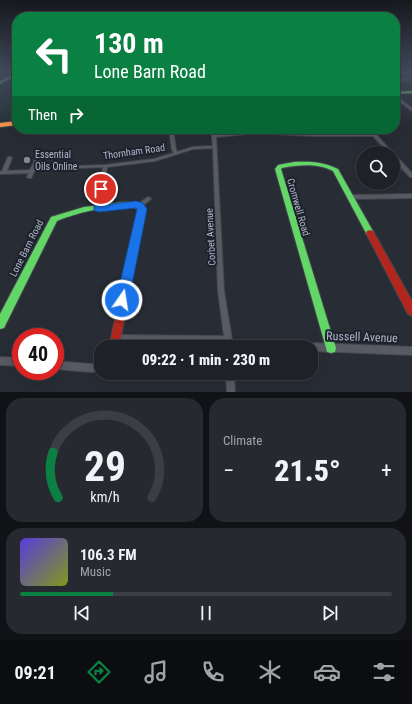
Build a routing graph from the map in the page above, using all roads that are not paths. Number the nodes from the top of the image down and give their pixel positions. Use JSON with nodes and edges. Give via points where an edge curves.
{"nodes":[{"id":1,"x":412,"y":92,"type":"edge"},
{"id":2,"x":400,"y":93,"type":"edge"},
{"id":3,"x":400,"y":100,"type":"edge"},
{"id":4,"x":412,"y":110,"type":"edge"},
{"id":5,"x":12,"y":123,"type":"edge"},
{"id":6,"x":0,"y":125,"type":"edge"},
{"id":7,"x":172,"y":134,"type":"edge"},
{"id":8,"x":236,"y":134,"type":"edge"},
{"id":9,"x":284,"y":134,"type":"edge"},
{"id":10,"x":374,"y":135,"type":"joint"},
{"id":11,"x":214,"y":136,"type":"joint"},
{"id":12,"x":384,"y":146,"type":"edge"},
{"id":13,"x":215,"y":147,"type":"junction"},
{"id":14,"x":176,"y":153,"type":"junction"},
{"id":15,"x":40,"y":156,"type":"dead end"},
{"id":16,"x":10,"y":158,"type":"dead end"},
{"id":17,"x":400,"y":163,"type":"edge"},
{"id":18,"x":105,"y":166,"type":"junction"},
{"id":19,"x":78,"y":167,"type":"dead end"},
{"id":20,"x":34,"y":170,"type":"junction"},
{"id":21,"x":2,"y":172,"type":"edge"},
{"id":22,"x":412,"y":176,"type":"edge"},
{"id":23,"x":29,"y":177,"type":"dead end"},
{"id":24,"x":412,"y":196,"type":"edge"},
{"id":25,"x":352,"y":197,"type":"junction"},
{"id":26,"x":148,"y":199,"type":"dead end"},
{"id":27,"x":140,"y":205,"type":"junction"},
{"id":28,"x":99,"y":209,"type":"junction"},
{"id":29,"x":412,"y":310,"type":"edge"},
{"id":30,"x":0,"y":324,"type":"edge"},
{"id":31,"x":116,"y":340,"type":"edge"},
{"id":32,"x":228,"y":340,"type":"edge"},
{"id":33,"x":318,"y":347,"type":"edge"},
{"id":34,"x":331,"y":348,"type":"junction"},
{"id":35,"x":412,"y":351,"type":"edge"},
{"id":36,"x":0,"y":360,"type":"edge"},
{"id":37,"x":12,"y":361,"type":"edge"},
{"id":38,"x":64,"y":366,"type":"edge"},
{"id":39,"x":94,"y":368,"type":"edge"},
{"id":40,"x":230,"y":380,"type":"edge"},
{"id":41,"x":231,"y":392,"type":"edge"}],
"edges":[{"from":1,"to":2,"type":"main road"},
{"from":3,"to":4,"type":"street"},
{"from":5,"to":6,"type":"main road"},
{"from":7,"to":14,"type":"street"},
{"from":8,"to":11,"type":"street"},
{"from":9,"to":10,"type":"street"},
{"from":10,"to":12,"type":"street"},
{"from":11,"to":13,"type":"street","name":"Corbet Avenue"},
{"from":13,"to":14,"type":"street","name":"Thornham Road","via":[[193,148]]},
{"from":13,"to":32,"type":"street","name":"Corbet Avenue","via":[[222,291]]},
{"from":14,"to":18,"type":"street","name":"Thornham Road","via":[[154,160]]},
{"from":15,"to":20,"type":"street"},
{"from":16,"to":21,"type":"street"},
{"from":17,"to":22,"type":"street"},
{"from":18,"to":19,"type":"street","name":"Thornham Road"},
{"from":18,"to":28,"type":"street"},
{"from":20,"to":21,"type":"street"},
{"from":20,"to":23,"type":"street"},
{"from":24,"to":25,"type":"street"},
{"from":25,"to":29,"type":"main road","name":"Cromwell Road"},
{"from":25,"to":34,"type":"main road","name":"Cromwell Road","via":[[331,166],[284,165],[278,169]]},
{"from":26,"to":27,"type":"street"},
{"from":27,"to":28,"type":"main road","name":"Lone Barn Road"},
{"from":27,"to":31,"type":"main road","via":[[142,212]]},
{"from":28,"to":30,"type":"main road","name":"Lone Barn Road","via":[[61,214],[54,219]]},
{"from":33,"to":34,"type":"street","name":"Russell Avenue"},
{"from":34,"to":35,"type":"street","name":"Russell Avenue"},
{"from":36,"to":37,"type":"street"},
{"from":38,"to":39,"type":"street"},
{"from":40,"to":41,"type":"street"}]}
